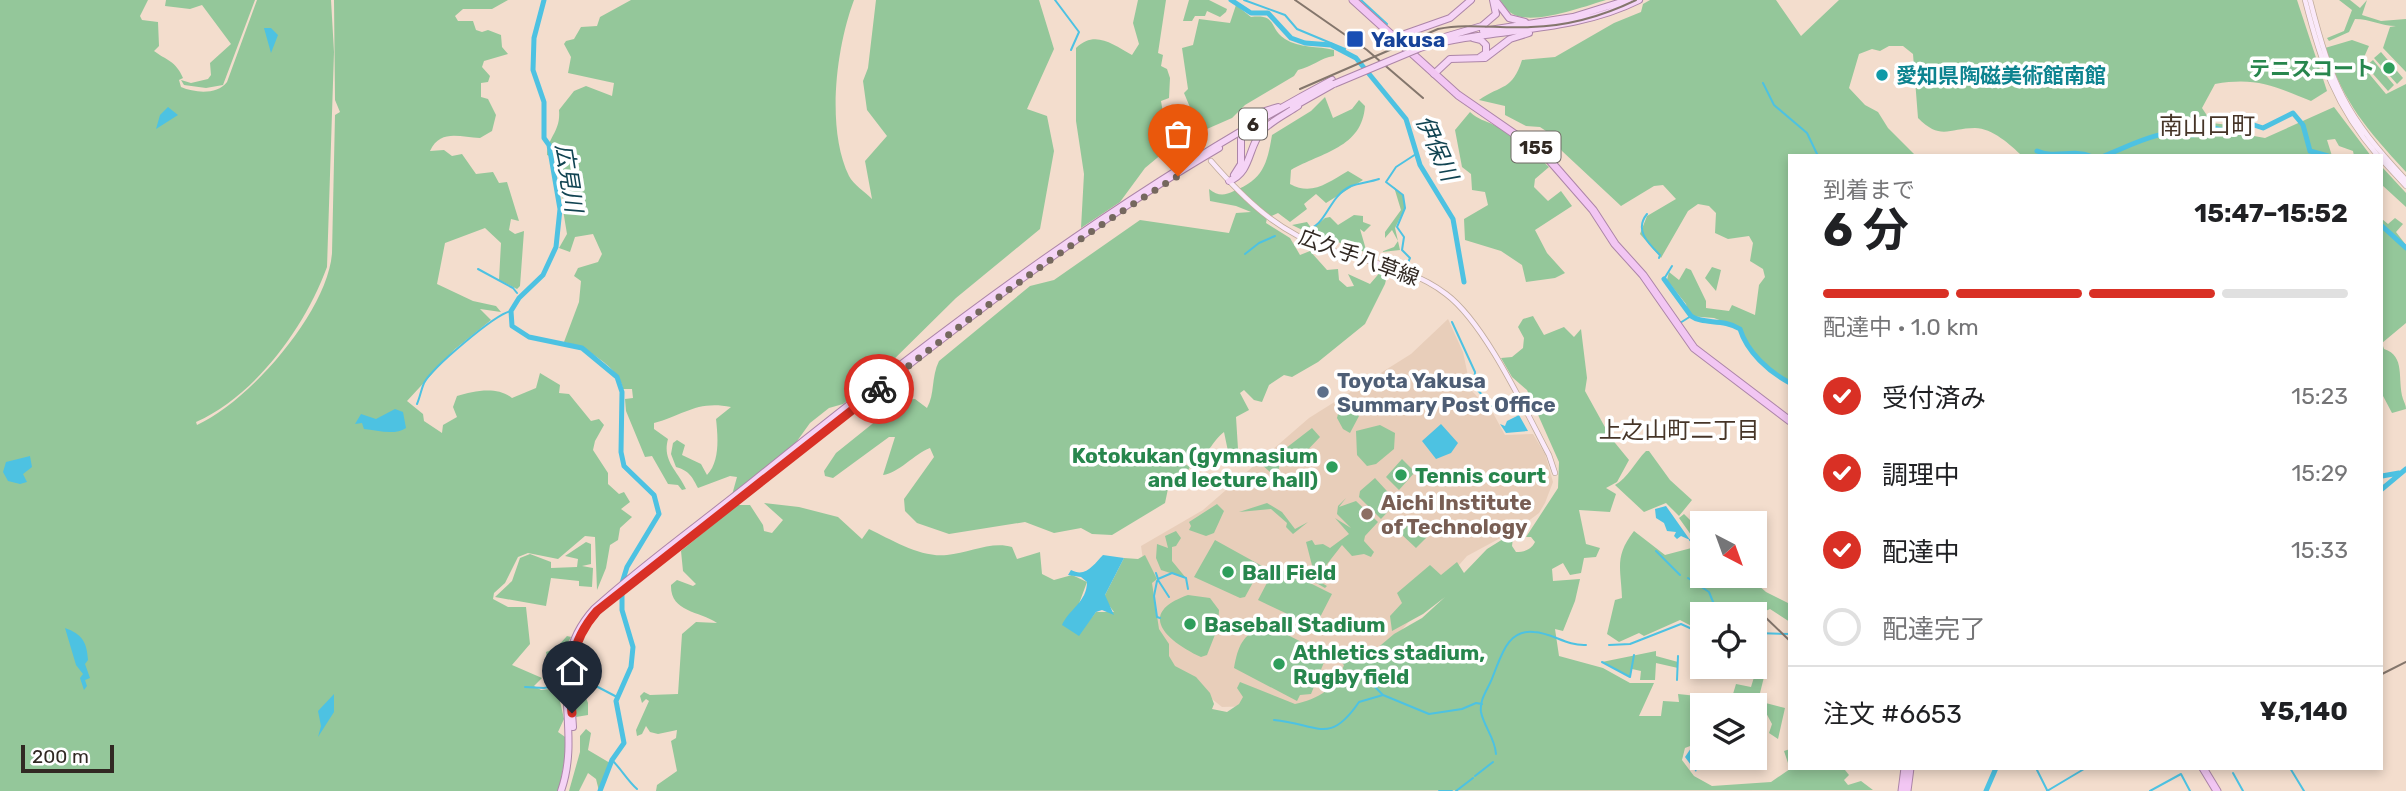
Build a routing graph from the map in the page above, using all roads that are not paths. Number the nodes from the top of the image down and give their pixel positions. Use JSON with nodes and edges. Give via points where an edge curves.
{"nodes":[{"id":1,"x":1353,"y":0,"type":"edge"},
{"id":2,"x":1471,"y":0,"type":"edge"},
{"id":3,"x":1494,"y":0,"type":"edge"},
{"id":4,"x":1628,"y":0,"type":"edge"},
{"id":5,"x":1639,"y":0,"type":"edge"},
{"id":6,"x":2308,"y":0,"type":"edge"},
{"id":7,"x":1576,"y":22,"type":"junction"},
{"id":8,"x":1536,"y":24,"type":"junction"},
{"id":9,"x":1501,"y":31,"type":"junction"},
{"id":10,"x":1396,"y":37,"type":"junction"},
{"id":11,"x":1465,"y":37,"type":"junction"},
{"id":12,"x":1419,"y":46,"type":"junction"},
{"id":13,"x":1471,"y":57,"type":"junction"},
{"id":14,"x":1434,"y":74,"type":"junction"},
{"id":15,"x":1333,"y":82,"type":"junction"},
{"id":16,"x":1318,"y":93,"type":"junction"},
{"id":17,"x":1294,"y":102,"type":"junction"},
{"id":18,"x":1244,"y":126,"type":"dead end"},
{"id":19,"x":1241,"y":139,"type":"dead end"},
{"id":20,"x":2377,"y":154,"type":"edge"},
{"id":21,"x":2382,"y":154,"type":"edge"},
{"id":22,"x":2383,"y":155,"type":"edge"},
{"id":23,"x":1211,"y":161,"type":"dead end"},
{"id":24,"x":2383,"y":161,"type":"edge"},
{"id":25,"x":2406,"y":180,"type":"edge"},
{"id":26,"x":1229,"y":181,"type":"junction"},
{"id":27,"x":2406,"y":186,"type":"edge"},
{"id":28,"x":1788,"y":419,"type":"edge"},
{"id":29,"x":1555,"y":473,"type":"dead end"},
{"id":30,"x":632,"y":581,"type":"junction"},
{"id":31,"x":1907,"y":770,"type":"edge"},
{"id":32,"x":1907,"y":770,"type":"edge"},
{"id":33,"x":2204,"y":770,"type":"edge"},
{"id":34,"x":563,"y":791,"type":"edge"},
{"id":35,"x":1902,"y":791,"type":"edge"},
{"id":36,"x":1907,"y":791,"type":"edge"},
{"id":37,"x":2217,"y":791,"type":"edge"}],
"edges":[{"from":1,"to":10,"type":"highway","number":"155"},
{"from":2,"to":10,"type":"main road","via":[[1445,21]]},
{"from":3,"to":8,"type":"main road","via":[[1512,20]]},
{"from":3,"to":12,"type":"main road","via":[[1496,14],[1487,24]]},
{"from":4,"to":8,"type":"main road","number":"6"},
{"from":5,"to":7,"type":"main road","number":"6"},
{"from":6,"to":20,"type":"main road","via":[[2320,58],[2332,89]]},
{"from":6,"to":21,"type":"main road","via":[[2341,98]]},
{"from":7,"to":9,"type":"main road","number":"6"},
{"from":7,"to":13,"type":"main road","number":"6","via":[[1513,37],[1488,57]]},
{"from":8,"to":9,"type":"main road","number":"6"},
{"from":9,"to":11,"type":"main road","number":"6"},
{"from":9,"to":12,"type":"main road","number":"6"},
{"from":10,"to":14,"type":"highway","number":"155"},
{"from":11,"to":12,"type":"main road","number":"6"},
{"from":11,"to":13,"type":"main road","via":[[1486,45],[1484,55]]},
{"from":12,"to":15,"type":"main road","number":"6","bridge":true},
{"from":13,"to":14,"type":"main road","number":"6","via":[[1450,59]]},
{"from":14,"to":28,"type":"highway","number":"155","via":[[1474,108],[1545,155],[1593,210],[1694,348]]},
{"from":15,"to":16,"type":"main road","number":"6"},
{"from":15,"to":17,"type":"main road","number":"6"},
{"from":16,"to":26,"type":"main road","via":[[1264,129],[1244,170]]},
{"from":16,"to":30,"type":"main road","number":"6","via":[[1215,151],[1032,272]]},
{"from":17,"to":18,"type":"main road","via":[[1255,114]]},
{"from":17,"to":30,"type":"main road","number":"6","via":[[1167,175],[1025,271],[917,350]]},
{"from":19,"to":26,"type":"main road","via":[[1241,164]]},
{"from":22,"to":25,"type":"main road"},
{"from":23,"to":26,"type":"main road","name":"広久手八草線"},
{"from":24,"to":27,"type":"main road"},
{"from":26,"to":29,"type":"main road","name":"広久手八草線","via":[[1267,218],[1300,238],[1404,271],[1449,296],[1487,344],[1549,454]]},
{"from":30,"to":34,"type":"main road","number":"6","via":[[586,617],[568,655],[565,687],[570,746]]},
{"from":31,"to":35,"type":"highway"},
{"from":32,"to":36,"type":"highway"},
{"from":33,"to":37,"type":"highway"}]}
